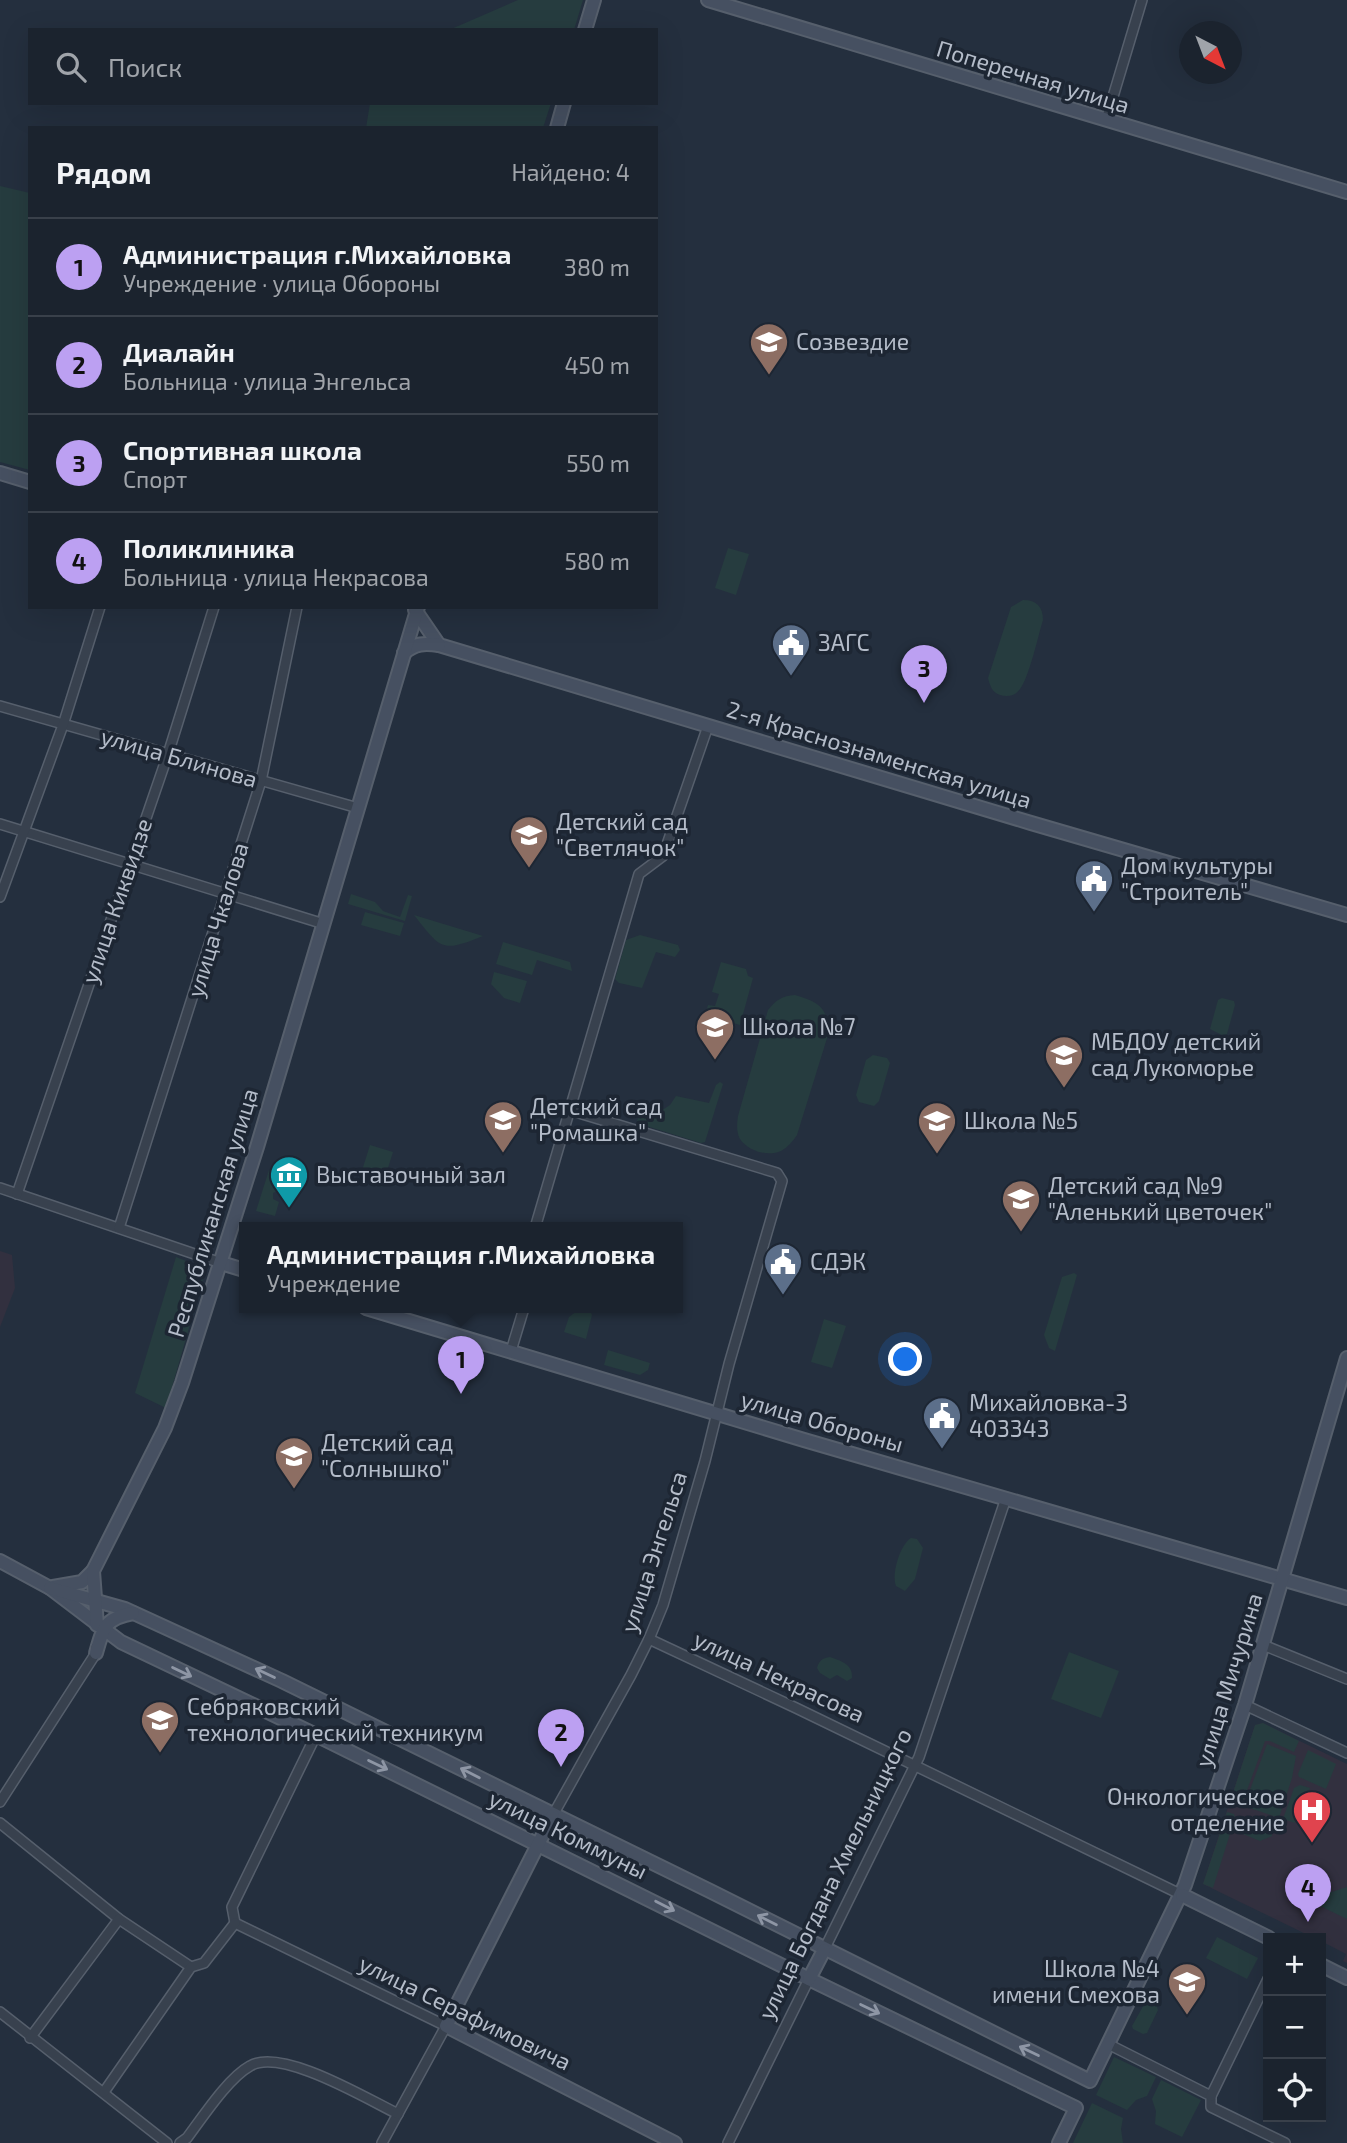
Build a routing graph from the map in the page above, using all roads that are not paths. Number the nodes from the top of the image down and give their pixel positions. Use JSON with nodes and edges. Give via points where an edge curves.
{"nodes":[{"id":1,"x":708,"y":0,"type":"edge"},
{"id":2,"x":1142,"y":0,"type":"edge"},
{"id":3,"x":593,"y":3,"type":"edge"},
{"id":4,"x":586,"y":28,"type":"edge"},
{"id":5,"x":563,"y":105,"type":"edge"},
{"id":6,"x":1106,"y":120,"type":"junction"},
{"id":7,"x":558,"y":126,"type":"edge"},
{"id":8,"x":1347,"y":192,"type":"edge"},
{"id":9,"x":0,"y":473,"type":"edge"},
{"id":10,"x":28,"y":481,"type":"edge"},
{"id":11,"x":99,"y":609,"type":"edge"},
{"id":12,"x":213,"y":609,"type":"edge"},
{"id":13,"x":297,"y":609,"type":"edge"},
{"id":14,"x":416,"y":609,"type":"edge"},
{"id":15,"x":417,"y":609,"type":"edge"},
{"id":16,"x":439,"y":645,"type":"junction"},
{"id":17,"x":404,"y":653,"type":"junction"},
{"id":18,"x":0,"y":706,"type":"edge"},
{"id":19,"x":63,"y":725,"type":"junction"},
{"id":20,"x":708,"y":726,"type":"junction"},
{"id":21,"x":168,"y":754,"type":"junction"},
{"id":22,"x":261,"y":781,"type":"junction"},
{"id":23,"x":358,"y":808,"type":"junction"},
{"id":24,"x":0,"y":824,"type":"edge"},
{"id":25,"x":24,"y":832,"type":"junction"},
{"id":26,"x":130,"y":863,"type":"junction"},
{"id":27,"x":227,"y":893,"type":"junction"},
{"id":28,"x":0,"y":897,"type":"edge"},
{"id":29,"x":1347,"y":915,"type":"edge"},
{"id":30,"x":324,"y":924,"type":"junction"},
{"id":31,"x":569,"y":1110,"type":"junction"},
{"id":32,"x":0,"y":1188,"type":"edge"},
{"id":33,"x":18,"y":1194,"type":"junction"},
{"id":34,"x":537,"y":1222,"type":"edge"},
{"id":35,"x":119,"y":1228,"type":"junction"},
{"id":36,"x":221,"y":1263,"type":"junction"},
{"id":37,"x":239,"y":1268,"type":"edge"},
{"id":38,"x":383,"y":1313,"type":"edge"},
{"id":39,"x":522,"y":1313,"type":"edge"},
{"id":40,"x":511,"y":1351,"type":"junction"},
{"id":41,"x":1346,"y":1365,"type":"edge"},
{"id":42,"x":716,"y":1413,"type":"junction"},
{"id":43,"x":1006,"y":1498,"type":"junction"},
{"id":44,"x":0,"y":1561,"type":"edge"},
{"id":45,"x":93,"y":1571,"type":"junction"},
{"id":46,"x":1282,"y":1579,"type":"junction"},
{"id":47,"x":50,"y":1588,"type":"junction"},
{"id":48,"x":1347,"y":1598,"type":"edge"},
{"id":49,"x":94,"y":1601,"type":"junction"},
{"id":50,"x":134,"y":1613,"type":"junction"},
{"id":51,"x":100,"y":1627,"type":"junction"},
{"id":52,"x":649,"y":1639,"type":"junction"},
{"id":53,"x":121,"y":1642,"type":"junction"},
{"id":54,"x":1263,"y":1645,"type":"junction"},
{"id":55,"x":96,"y":1653,"type":"junction"},
{"id":56,"x":1347,"y":1679,"type":"edge"},
{"id":57,"x":1245,"y":1705,"type":"junction"},
{"id":58,"x":316,"y":1735,"type":"junction"},
{"id":59,"x":1347,"y":1753,"type":"edge"},
{"id":60,"x":915,"y":1766,"type":"junction"},
{"id":61,"x":0,"y":1802,"type":"edge"},
{"id":62,"x":553,"y":1815,"type":"junction"},
{"id":63,"x":0,"y":1824,"type":"edge"},
{"id":64,"x":538,"y":1843,"type":"junction"},
{"id":65,"x":1182,"y":1895,"type":"junction"},
{"id":66,"x":118,"y":1919,"type":"junction"},
{"id":67,"x":235,"y":1923,"type":"junction"},
{"id":68,"x":1263,"y":1935,"type":"edge"},
{"id":69,"x":824,"y":1950,"type":"junction"},
{"id":70,"x":191,"y":1967,"type":"junction"},
{"id":71,"x":1326,"y":1968,"type":"edge"},
{"id":72,"x":1347,"y":1978,"type":"edge"},
{"id":73,"x":809,"y":1979,"type":"junction"},
{"id":74,"x":1263,"y":1989,"type":"edge"},
{"id":75,"x":0,"y":2012,"type":"edge"},
{"id":76,"x":446,"y":2026,"type":"junction"},
{"id":77,"x":30,"y":2038,"type":"junction"},
{"id":78,"x":1108,"y":2044,"type":"junction"},
{"id":79,"x":1090,"y":2081,"type":"joint"},
{"id":80,"x":104,"y":2092,"type":"junction"},
{"id":81,"x":1211,"y":2096,"type":"junction"},
{"id":82,"x":398,"y":2114,"type":"junction"},
{"id":83,"x":167,"y":2143,"type":"edge"},
{"id":84,"x":180,"y":2143,"type":"edge"},
{"id":85,"x":382,"y":2143,"type":"edge"},
{"id":86,"x":675,"y":2143,"type":"edge"},
{"id":87,"x":728,"y":2143,"type":"edge"},
{"id":88,"x":1059,"y":2143,"type":"edge"},
{"id":89,"x":1285,"y":2143,"type":"edge"}],
"edges":[{"from":1,"to":6,"type":"street","name":"Поперечная улица"},
{"from":2,"to":6,"type":"street"},
{"from":3,"to":4,"type":"street"},
{"from":5,"to":7,"type":"street"},
{"from":6,"to":8,"type":"street","name":"Поперечная улица"},
{"from":9,"to":10,"type":"street"},
{"from":11,"to":19,"type":"street"},
{"from":12,"to":21,"type":"street","name":"улица Киквидзе"},
{"from":13,"to":22,"type":"street","name":"улица Чкалова"},
{"from":14,"to":17,"type":"street","name":"Республиканская улица"},
{"from":15,"to":16,"type":"street"},
{"from":16,"to":17,"type":"street","via":[[423,642]]},
{"from":16,"to":20,"type":"street","name":"2-я Краснознаменская улица"},
{"from":17,"to":23,"type":"street","name":"Республиканская улица"},
{"from":18,"to":19,"type":"street","name":"улица Блинова"},
{"from":19,"to":21,"type":"street","name":"улица Блинова"},
{"from":19,"to":25,"type":"street"},
{"from":20,"to":29,"type":"street","name":"2-я Краснознаменская улица"},
{"from":20,"to":31,"type":"street","via":[[663,856],[639,874]]},
{"from":21,"to":22,"type":"street","name":"улица Блинова"},
{"from":21,"to":26,"type":"street","name":"улица Киквидзе"},
{"from":22,"to":23,"type":"street","name":"улица Блинова"},
{"from":22,"to":27,"type":"street","name":"улица Чкалова"},
{"from":23,"to":30,"type":"street","name":"Республиканская улица"},
{"from":24,"to":25,"type":"street"},
{"from":25,"to":26,"type":"street"},
{"from":25,"to":28,"type":"street"},
{"from":26,"to":27,"type":"street"},
{"from":26,"to":33,"type":"street","name":"улица Киквидзе"},
{"from":27,"to":30,"type":"street"},
{"from":27,"to":35,"type":"street","name":"улица Чкалова"},
{"from":30,"to":36,"type":"street","name":"Республиканская улица"},
{"from":31,"to":34,"type":"street"},
{"from":31,"to":42,"type":"street","name":"улица Энгельса","via":[[777,1172],[782,1181]]},
{"from":32,"to":33,"type":"street"},
{"from":33,"to":35,"type":"street"},
{"from":35,"to":36,"type":"street"},
{"from":36,"to":37,"type":"street"},
{"from":36,"to":45,"type":"street","name":"Республиканская улица","via":[[165,1428]]},
{"from":38,"to":40,"type":"street","name":"улица Обороны"},
{"from":39,"to":40,"type":"street"},
{"from":40,"to":42,"type":"street","name":"улица Обороны"},
{"from":41,"to":46,"type":"street","name":"улица Мичурина"},
{"from":42,"to":43,"type":"street","name":"улица Обороны"},
{"from":42,"to":52,"type":"street","name":"улица Энгельса","via":[[671,1579]]},
{"from":43,"to":46,"type":"street","name":"улица Обороны"},
{"from":43,"to":60,"type":"street","name":"улица Богдана Хмельницкого"},
{"from":44,"to":47,"type":"street","name":"улица Коммуны"},
{"from":45,"to":47,"type":"street","via":[[82,1582]]},
{"from":45,"to":49,"type":"street","name":"Республиканская улица"},
{"from":46,"to":48,"type":"street","name":"улица Обороны"},
{"from":46,"to":54,"type":"street","name":"улица Мичурина"},
{"from":47,"to":49,"type":"street","name":"улица Коммуны"},
{"from":47,"to":51,"type":"street","name":"улица Коммуны"},
{"from":49,"to":50,"type":"street","name":"улица Коммуны"},
{"from":49,"to":51,"type":"street","name":"Республиканская улица"},
{"from":50,"to":51,"type":"street","via":[[114,1617]]},
{"from":50,"to":53,"type":"street","via":[[120,1623]]},
{"from":62,"to":50,"type":"street","name":"улица Коммуны","one_way":true},
{"from":51,"to":53,"type":"street","name":"улица Коммуны"},
{"from":51,"to":55,"type":"street"},
{"from":52,"to":60,"type":"street","name":"улица Некрасова"},
{"from":52,"to":62,"type":"street","name":"улица Энгельса"},
{"from":53,"to":55,"type":"street","via":[[106,1644]]},
{"from":53,"to":58,"type":"street","name":"улица Коммуны","one_way":true},
{"from":54,"to":56,"type":"street"},
{"from":54,"to":57,"type":"street","name":"улица Мичурина"},
{"from":55,"to":61,"type":"street"},
{"from":57,"to":59,"type":"street"},
{"from":57,"to":65,"type":"street","name":"улица Мичурина"},
{"from":58,"to":64,"type":"street","name":"улица Коммуны","one_way":true},
{"from":58,"to":67,"type":"street","via":[[232,1907]]},
{"from":60,"to":65,"type":"street","name":"улица Некрасова"},
{"from":60,"to":69,"type":"street","name":"улица Богдана Хмельницкого"},
{"from":62,"to":64,"type":"street","name":"улица Энгельса"},
{"from":69,"to":62,"type":"street","name":"улица Коммуны","one_way":true},
{"from":63,"to":66,"type":"street"},
{"from":64,"to":73,"type":"street","name":"улица Коммуны","one_way":true},
{"from":64,"to":76,"type":"street","name":"улица Энгельса"},
{"from":65,"to":68,"type":"street","name":"улица Некрасова"},
{"from":65,"to":78,"type":"street","name":"улица Мичурина"},
{"from":66,"to":70,"type":"street"},
{"from":66,"to":77,"type":"street"},
{"from":67,"to":70,"type":"street","via":[[204,1963]]},
{"from":67,"to":76,"type":"street","name":"улица Серафимовича"},
{"from":69,"to":73,"type":"street","name":"улица Богдана Хмельницкого"},
{"from":79,"to":69,"type":"street","name":"улица Коммуны","one_way":true},
{"from":70,"to":80,"type":"street"},
{"from":71,"to":72,"type":"street"},
{"from":73,"to":87,"type":"street","name":"улица Богдана Хмельницкого"},
{"from":73,"to":88,"type":"street","name":"улица Коммуны","one_way":true,"via":[[1076,2108]]},
{"from":74,"to":81,"type":"street"},
{"from":75,"to":77,"type":"street"},
{"from":76,"to":82,"type":"street","name":"улица Энгельса"},
{"from":76,"to":86,"type":"street","name":"улица Серафимовича"},
{"from":77,"to":80,"type":"street"},
{"from":78,"to":79,"type":"street","name":"улица Мичурина"},
{"from":78,"to":81,"type":"street"},
{"from":80,"to":83,"type":"street"},
{"from":81,"to":89,"type":"street","via":[[1211,2107]]},
{"from":82,"to":84,"type":"street","via":[[302,2068],[262,2061],[246,2068]]},
{"from":82,"to":85,"type":"street","name":"улица Энгельса"}]}
